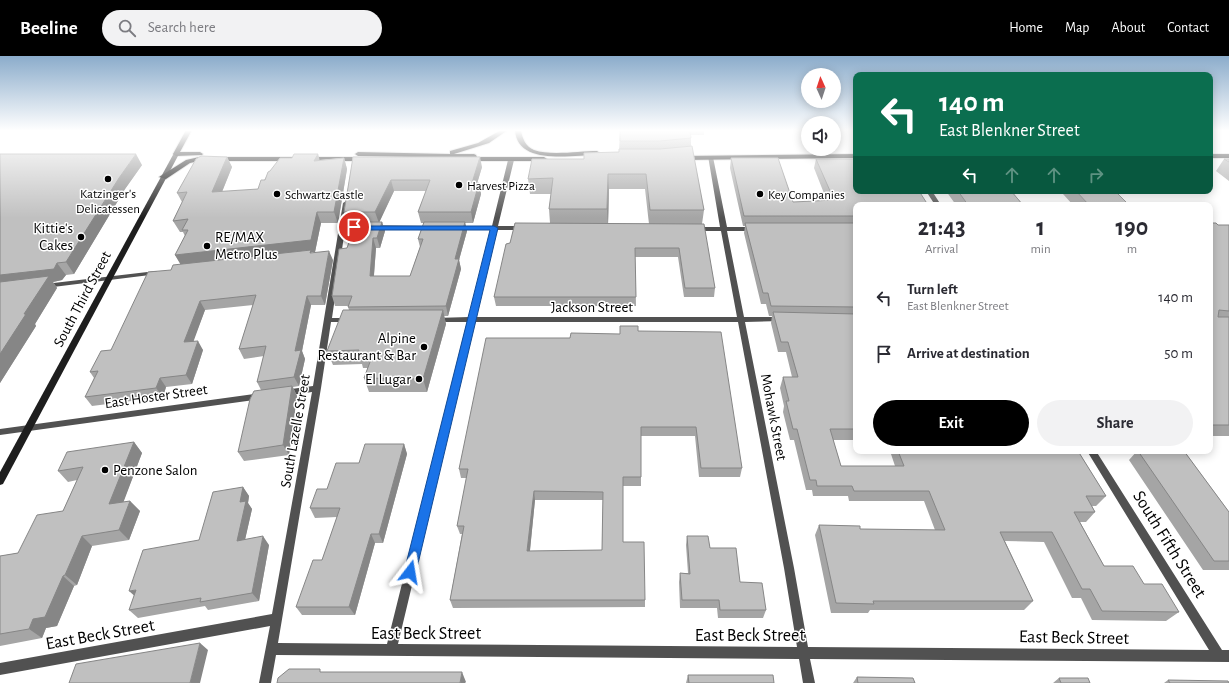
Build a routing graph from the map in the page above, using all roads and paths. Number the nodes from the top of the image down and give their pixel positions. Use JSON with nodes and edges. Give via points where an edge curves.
{"nodes":[{"id":1,"x":173,"y":159,"type":"edge"},
{"id":2,"x":498,"y":159,"type":"edge"},
{"id":3,"x":710,"y":159,"type":"edge"},
{"id":4,"x":508,"y":160,"type":"junction"},
{"id":5,"x":598,"y":160,"type":"edge"},
{"id":6,"x":163,"y":177,"type":"junction"},
{"id":7,"x":347,"y":197,"type":"edge"},
{"id":8,"x":342,"y":227,"type":"junction"},
{"id":9,"x":436,"y":228,"type":"edge"},
{"id":10,"x":451,"y":228,"type":"edge"},
{"id":11,"x":494,"y":228,"type":"junction"},
{"id":12,"x":531,"y":228,"type":"edge"},
{"id":13,"x":688,"y":229,"type":"edge"},
{"id":14,"x":724,"y":229,"type":"junction"},
{"id":15,"x":759,"y":229,"type":"edge"},
{"id":16,"x":163,"y":272,"type":"edge"},
{"id":17,"x":108,"y":279,"type":"junction"},
{"id":18,"x":39,"y":286,"type":"edge"},
{"id":19,"x":742,"y":319,"type":"junction"},
{"id":20,"x":790,"y":319,"type":"edge"},
{"id":21,"x":328,"y":320,"type":"junction"},
{"id":22,"x":358,"y":320,"type":"edge"},
{"id":23,"x":424,"y":320,"type":"edge"},
{"id":24,"x":472,"y":321,"type":"junction"},
{"id":25,"x":317,"y":388,"type":"junction"},
{"id":26,"x":29,"y":428,"type":"junction"},
{"id":27,"x":0,"y":432,"type":"edge"},
{"id":28,"x":1093,"y":454,"type":"edge"},
{"id":29,"x":0,"y":481,"type":"edge"},
{"id":30,"x":276,"y":618,"type":"junction"},
{"id":31,"x":271,"y":649,"type":"junction"},
{"id":32,"x":391,"y":650,"type":"junction"},
{"id":33,"x":804,"y":652,"type":"junction"},
{"id":34,"x":1224,"y":656,"type":"edge"},
{"id":35,"x":0,"y":669,"type":"edge"},
{"id":36,"x":265,"y":683,"type":"edge"},
{"id":37,"x":809,"y":683,"type":"edge"}],
"edges":[{"from":1,"to":6,"type":"street","name":"South Third Street"},
{"from":2,"to":4,"type":"main road"},
{"from":3,"to":14,"type":"street","name":"Mohawk Street"},
{"from":4,"to":5,"type":"main road"},
{"from":4,"to":6,"type":"main road","via":[[353,163],[193,160]]},
{"from":4,"to":11,"type":"street"},
{"from":6,"to":17,"type":"street","name":"South Third Street"},
{"from":7,"to":8,"type":"street","name":"South Lazelle Street"},
{"from":8,"to":9,"type":"street"},
{"from":8,"to":21,"type":"street","name":"South Lazelle Street","via":[[335,253]]},
{"from":10,"to":11,"type":"street"},
{"from":11,"to":12,"type":"street"},
{"from":11,"to":24,"type":"street"},
{"from":13,"to":14,"type":"street"},
{"from":14,"to":15,"type":"street"},
{"from":14,"to":19,"type":"street","name":"Mohawk Street"},
{"from":16,"to":17,"type":"street"},
{"from":17,"to":18,"type":"street"},
{"from":17,"to":26,"type":"street","name":"South Third Street"},
{"from":19,"to":20,"type":"street","name":"Jackson Street"},
{"from":19,"to":24,"type":"street","name":"Jackson Street"},
{"from":19,"to":33,"type":"street","name":"Mohawk Street"},
{"from":21,"to":22,"type":"street"},
{"from":21,"to":25,"type":"street","name":"South Lazelle Street"},
{"from":23,"to":24,"type":"street","name":"Jackson Street"},
{"from":24,"to":32,"type":"street"},
{"from":25,"to":26,"type":"street","name":"East Hoster Street"},
{"from":25,"to":30,"type":"street","name":"South Lazelle Street"},
{"from":26,"to":27,"type":"street","name":"East Hoster Street"},
{"from":26,"to":29,"type":"street","name":"South Third Street"},
{"from":28,"to":34,"type":"street","name":"South Fifth Street"},
{"from":30,"to":31,"type":"street","name":"South Lazelle Street"},
{"from":30,"to":35,"type":"street","name":"East Beck Street"},
{"from":31,"to":32,"type":"street","name":"East Beck Street"},
{"from":31,"to":36,"type":"street","name":"South Lazelle Street"},
{"from":32,"to":33,"type":"street","name":"East Beck Street"},
{"from":33,"to":34,"type":"street","name":"East Beck Street"},
{"from":33,"to":37,"type":"street","name":"Mohawk Street"}]}
